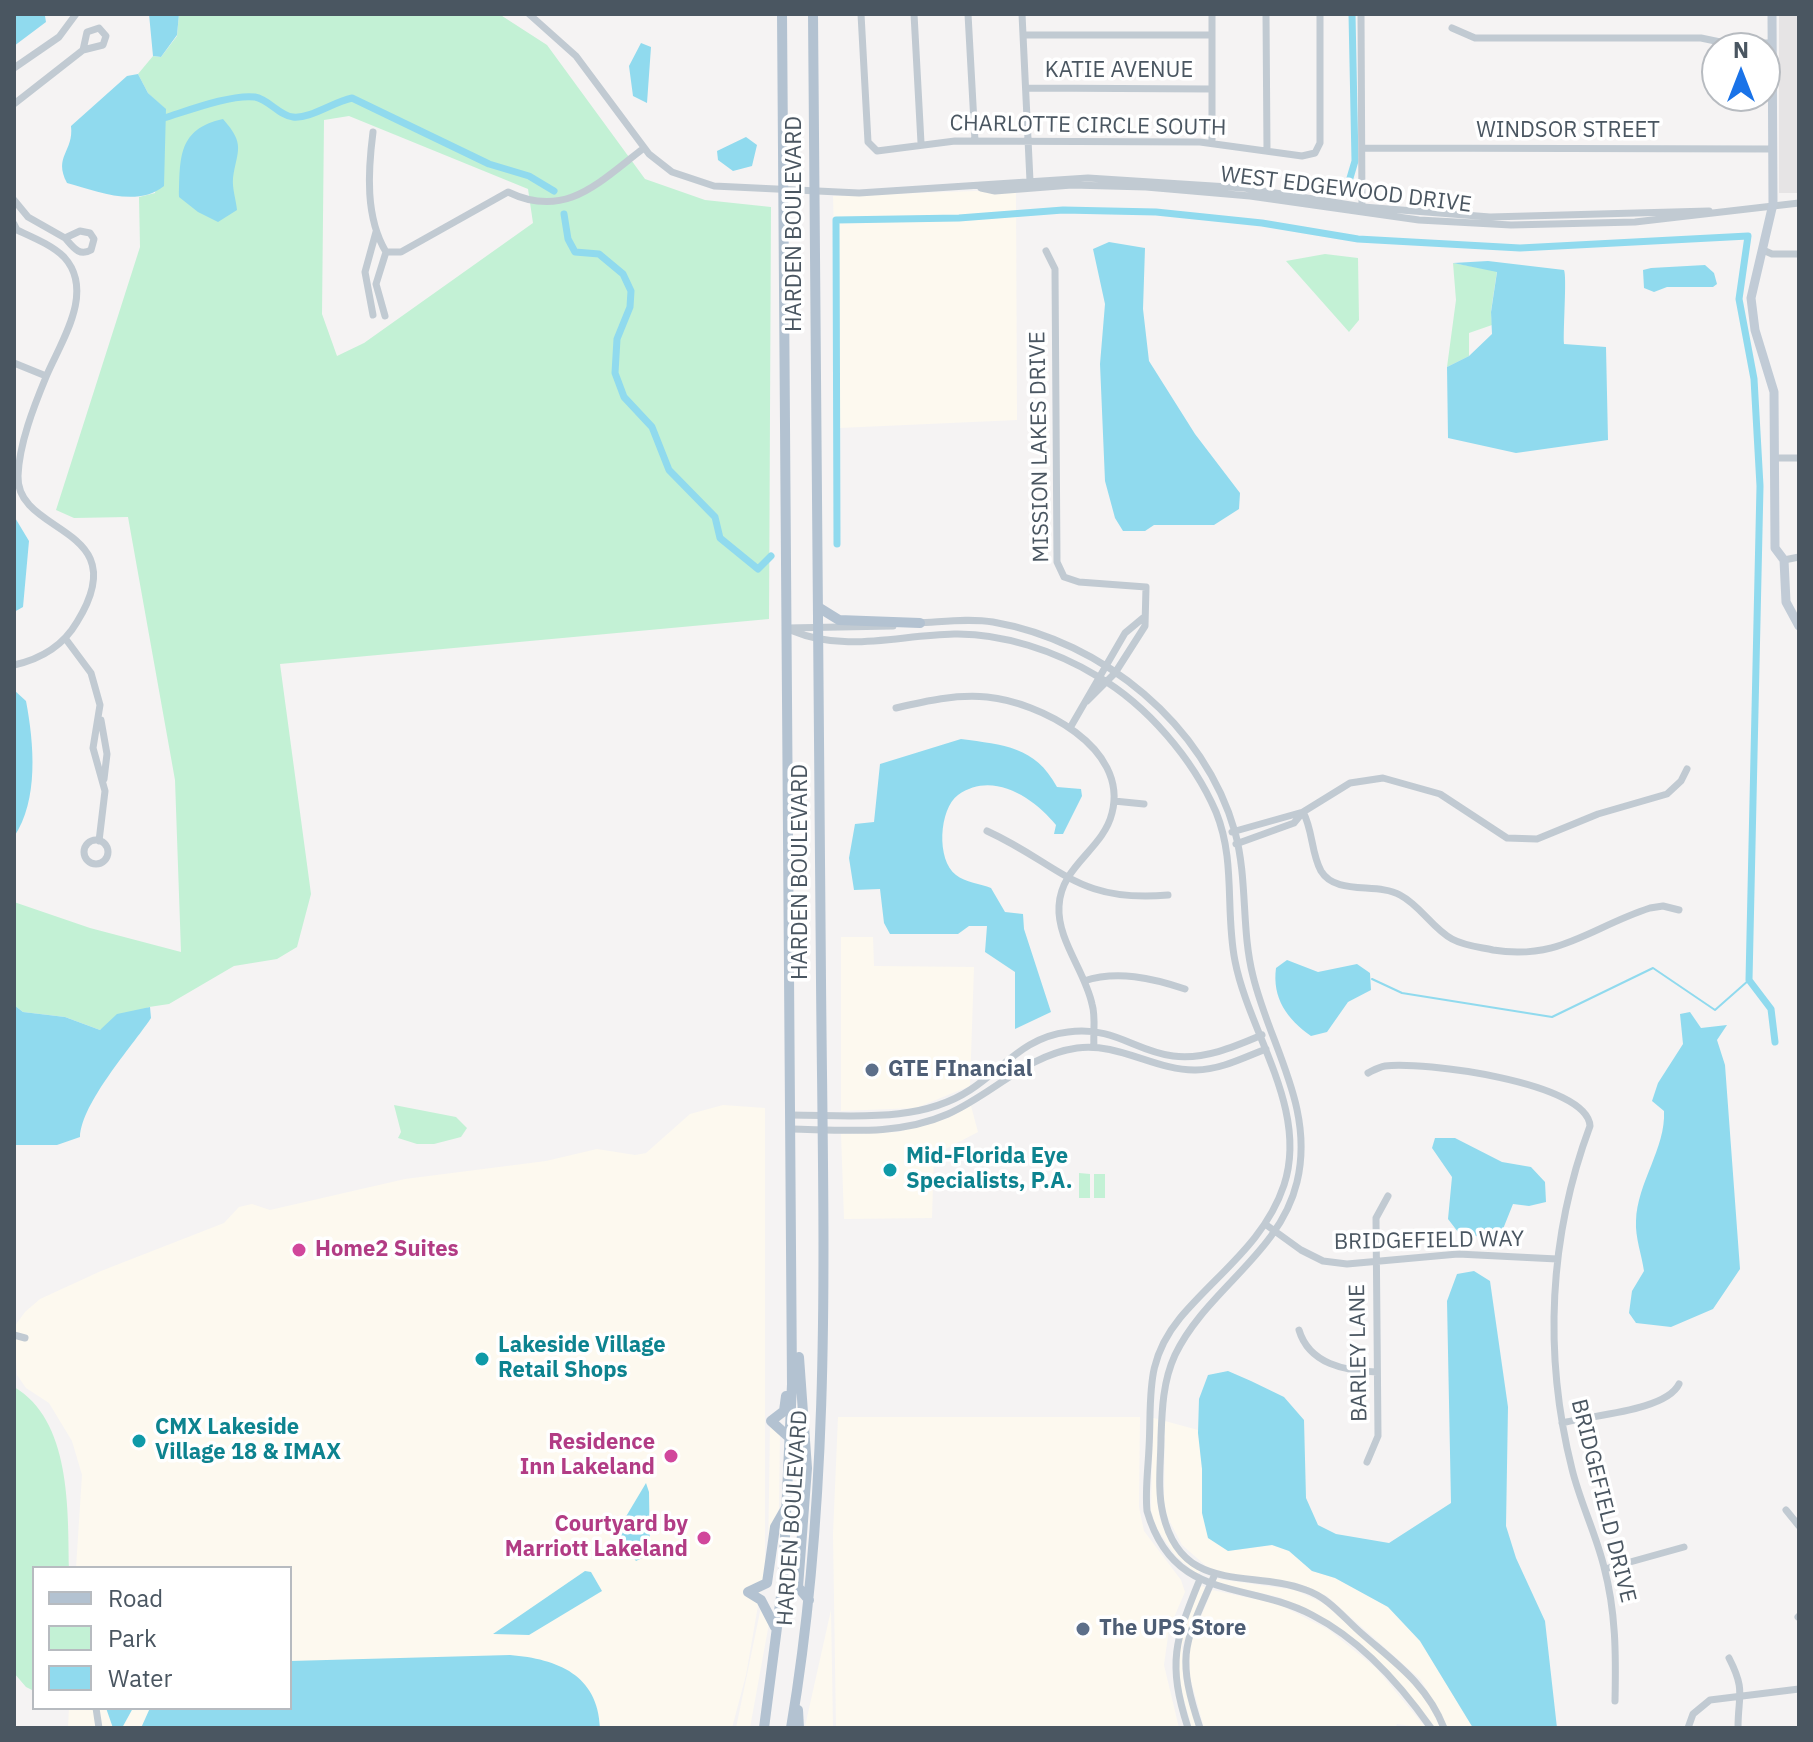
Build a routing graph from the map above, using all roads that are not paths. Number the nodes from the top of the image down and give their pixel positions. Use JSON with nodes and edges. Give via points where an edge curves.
{"nodes":[{"id":1,"x":76,"y":14,"type":"edge"},
{"id":2,"x":529,"y":14,"type":"edge"},
{"id":3,"x":782,"y":14,"type":"edge"},
{"id":4,"x":813,"y":14,"type":"edge"},
{"id":5,"x":861,"y":14,"type":"edge"},
{"id":6,"x":914,"y":14,"type":"edge"},
{"id":7,"x":968,"y":14,"type":"edge"},
{"id":8,"x":1022,"y":14,"type":"edge"},
{"id":9,"x":1212,"y":14,"type":"edge"},
{"id":10,"x":1266,"y":14,"type":"edge"},
{"id":11,"x":1320,"y":14,"type":"edge"},
{"id":12,"x":1361,"y":14,"type":"edge"},
{"id":13,"x":1452,"y":28,"type":"dead end"},
{"id":14,"x":1024,"y":35,"type":"junction"},
{"id":15,"x":1212,"y":35,"type":"junction"},
{"id":16,"x":1701,"y":38,"type":"edge"},
{"id":17,"x":83,"y":50,"type":"dead end"},
{"id":18,"x":14,"y":68,"type":"edge"},
{"id":19,"x":1026,"y":88,"type":"junction"},
{"id":20,"x":1212,"y":89,"type":"junction"},
{"id":21,"x":14,"y":104,"type":"edge"},
{"id":22,"x":1772,"y":112,"type":"edge"},
{"id":23,"x":373,"y":132,"type":"dead end"},
{"id":24,"x":975,"y":141,"type":"junction"},
{"id":25,"x":1028,"y":142,"type":"junction"},
{"id":26,"x":921,"y":143,"type":"junction"},
{"id":27,"x":1212,"y":143,"type":"junction"},
{"id":28,"x":644,"y":148,"type":"junction"},
{"id":29,"x":1364,"y":148,"type":"junction"},
{"id":30,"x":1772,"y":149,"type":"junction"},
{"id":31,"x":1267,"y":151,"type":"junction"},
{"id":32,"x":1030,"y":181,"type":"junction"},
{"id":33,"x":979,"y":187,"type":"junction"},
{"id":34,"x":783,"y":192,"type":"junction"},
{"id":35,"x":815,"y":192,"type":"junction"},
{"id":36,"x":14,"y":200,"type":"edge"},
{"id":37,"x":1799,"y":203,"type":"edge"},
{"id":38,"x":1773,"y":204,"type":"junction"},
{"id":39,"x":1363,"y":210,"type":"junction"},
{"id":40,"x":15,"y":229,"type":"edge"},
{"id":41,"x":376,"y":230,"type":"junction"},
{"id":42,"x":65,"y":238,"type":"dead end"},
{"id":43,"x":1763,"y":250,"type":"junction"},
{"id":44,"x":1046,"y":251,"type":"dead end"},
{"id":45,"x":386,"y":252,"type":"junction"},
{"id":46,"x":1799,"y":254,"type":"edge"},
{"id":47,"x":373,"y":315,"type":"dead end"},
{"id":48,"x":385,"y":316,"type":"dead end"},
{"id":49,"x":14,"y":363,"type":"edge"},
{"id":50,"x":46,"y":376,"type":"junction"},
{"id":51,"x":1775,"y":458,"type":"junction"},
{"id":52,"x":1799,"y":458,"type":"edge"},
{"id":53,"x":16,"y":462,"type":"edge"},
{"id":54,"x":1799,"y":557,"type":"edge"},
{"id":55,"x":1784,"y":560,"type":"junction"},
{"id":56,"x":818,"y":607,"type":"junction"},
{"id":57,"x":1143,"y":618,"type":"junction"},
{"id":58,"x":920,"y":623,"type":"junction"},
{"id":59,"x":1799,"y":626,"type":"edge"},
{"id":60,"x":787,"y":628,"type":"junction"},
{"id":61,"x":818,"y":629,"type":"junction"},
{"id":62,"x":65,"y":638,"type":"junction"},
{"id":63,"x":819,"y":642,"type":"junction"},
{"id":64,"x":1120,"y":642,"type":"junction"},
{"id":65,"x":1130,"y":649,"type":"junction"},
{"id":66,"x":14,"y":665,"type":"edge"},
{"id":67,"x":1105,"y":666,"type":"junction"},
{"id":68,"x":1115,"y":673,"type":"junction"},
{"id":69,"x":1097,"y":676,"type":"junction"},
{"id":70,"x":1106,"y":682,"type":"junction"},
{"id":71,"x":1087,"y":701,"type":"junction"},
{"id":72,"x":896,"y":708,"type":"dead end"},
{"id":73,"x":100,"y":718,"type":"junction"},
{"id":74,"x":1070,"y":728,"type":"junction"},
{"id":75,"x":1687,"y":769,"type":"dead end"},
{"id":76,"x":104,"y":780,"type":"junction"},
{"id":77,"x":1114,"y":801,"type":"junction"},
{"id":78,"x":1144,"y":804,"type":"dead end"},
{"id":79,"x":1303,"y":812,"type":"junction"},
{"id":80,"x":1270,"y":820,"type":"junction"},
{"id":81,"x":987,"y":831,"type":"dead end"},
{"id":82,"x":1275,"y":831,"type":"junction"},
{"id":83,"x":1234,"y":832,"type":"junction"},
{"id":84,"x":1223,"y":835,"type":"junction"},
{"id":85,"x":99,"y":841,"type":"dead end"},
{"id":86,"x":1237,"y":843,"type":"junction"},
{"id":87,"x":1227,"y":846,"type":"junction"},
{"id":88,"x":1067,"y":877,"type":"junction"},
{"id":89,"x":1168,"y":895,"type":"dead end"},
{"id":90,"x":1679,"y":910,"type":"dead end"},
{"id":91,"x":1084,"y":981,"type":"junction"},
{"id":92,"x":1185,"y":989,"type":"dead end"},
{"id":93,"x":1093,"y":1031,"type":"junction"},
{"id":94,"x":1271,"y":1031,"type":"junction"},
{"id":95,"x":1259,"y":1036,"type":"junction"},
{"id":96,"x":1276,"y":1045,"type":"junction"},
{"id":97,"x":1094,"y":1046,"type":"junction"},
{"id":98,"x":1264,"y":1050,"type":"junction"},
{"id":99,"x":1368,"y":1073,"type":"dead end"},
{"id":100,"x":791,"y":1115,"type":"junction"},
{"id":101,"x":823,"y":1115,"type":"junction"},
{"id":102,"x":791,"y":1129,"type":"junction"},
{"id":103,"x":823,"y":1130,"type":"junction"},
{"id":104,"x":1388,"y":1196,"type":"dead end"},
{"id":105,"x":1265,"y":1224,"type":"junction"},
{"id":106,"x":1276,"y":1233,"type":"junction"},
{"id":107,"x":1557,"y":1259,"type":"junction"},
{"id":108,"x":1376,"y":1261,"type":"junction"},
{"id":109,"x":792,"y":1263,"type":"junction"},
{"id":110,"x":793,"y":1319,"type":"junction"},
{"id":111,"x":1299,"y":1330,"type":"dead end"},
{"id":112,"x":14,"y":1335,"type":"edge"},
{"id":113,"x":25,"y":1338,"type":"dead end"},
{"id":114,"x":1377,"y":1372,"type":"junction"},
{"id":115,"x":1679,"y":1384,"type":"dead end"},
{"id":116,"x":1562,"y":1423,"type":"junction"},
{"id":117,"x":791,"y":1440,"type":"junction"},
{"id":118,"x":1367,"y":1462,"type":"dead end"},
{"id":119,"x":788,"y":1504,"type":"junction"},
{"id":120,"x":1786,"y":1510,"type":"dead end"},
{"id":121,"x":1799,"y":1526,"type":"edge"},
{"id":122,"x":1684,"y":1547,"type":"dead end"},
{"id":123,"x":1204,"y":1569,"type":"junction"},
{"id":124,"x":1605,"y":1569,"type":"junction"},
{"id":125,"x":1215,"y":1574,"type":"junction"},
{"id":126,"x":1199,"y":1581,"type":"junction"},
{"id":127,"x":1210,"y":1585,"type":"junction"},
{"id":128,"x":809,"y":1600,"type":"junction"},
{"id":129,"x":777,"y":1630,"type":"junction"},
{"id":130,"x":1729,"y":1658,"type":"dead end"},
{"id":131,"x":798,"y":1688,"type":"junction"},
{"id":132,"x":1799,"y":1689,"type":"edge"},
{"id":133,"x":1742,"y":1696,"type":"junction"},
{"id":134,"x":1615,"y":1701,"type":"dead end"},
{"id":135,"x":764,"y":1728,"type":"edge"},
{"id":136,"x":791,"y":1728,"type":"edge"},
{"id":137,"x":799,"y":1728,"type":"edge"},
{"id":138,"x":1188,"y":1728,"type":"edge"},
{"id":139,"x":1200,"y":1728,"type":"edge"},
{"id":140,"x":1431,"y":1728,"type":"edge"},
{"id":141,"x":1444,"y":1728,"type":"edge"},
{"id":142,"x":1688,"y":1728,"type":"edge"},
{"id":143,"x":1738,"y":1728,"type":"edge"}],
"edges":[{"from":1,"to":18,"type":"street","via":[[59,37]]},
{"from":2,"to":28,"type":"street","name":"WEST EDGEWOOD DRIVE","via":[[576,56]]},
{"from":3,"to":34,"type":"main road","name":"HARDEN BOULEVARD"},
{"from":4,"to":35,"type":"main road","name":"HARDEN BOULEVARD"},
{"from":5,"to":26,"type":"street","name":"CHARLOTTE CIRCLE SOUTH","via":[[869,147],[882,151]]},
{"from":6,"to":26,"type":"street"},
{"from":7,"to":24,"type":"street"},
{"from":8,"to":14,"type":"street"},
{"from":9,"to":15,"type":"street"},
{"from":10,"to":31,"type":"street"},
{"from":11,"to":31,"type":"street","name":"CHARLOTTE CIRCLE SOUTH","via":[[1320,143],[1308,156]]},
{"from":12,"to":29,"type":"street"},
{"from":13,"to":16,"type":"street","via":[[1475,38]]},
{"from":14,"to":15,"type":"street"},
{"from":14,"to":19,"type":"street"},
{"from":15,"to":20,"type":"street"},
{"from":17,"to":21,"type":"street"},
{"from":19,"to":20,"type":"street","name":"KATIE AVENUE"},
{"from":19,"to":25,"type":"street"},
{"from":20,"to":27,"type":"street"},
{"from":22,"to":30,"type":"street"},
{"from":23,"to":41,"type":"street","via":[[370,191]]},
{"from":24,"to":25,"type":"street","name":"CHARLOTTE CIRCLE SOUTH"},
{"from":24,"to":26,"type":"street","name":"CHARLOTTE CIRCLE SOUTH"},
{"from":25,"to":27,"type":"street","name":"CHARLOTTE CIRCLE SOUTH"},
{"from":25,"to":32,"type":"street"},
{"from":27,"to":31,"type":"street","name":"CHARLOTTE CIRCLE SOUTH"},
{"from":28,"to":34,"type":"street","name":"WEST EDGEWOOD DRIVE","via":[[690,180]]},
{"from":28,"to":45,"type":"street","via":[[568,199],[548,205],[508,192],[401,252]]},
{"from":29,"to":30,"type":"street","name":"WINDSOR STREET"},
{"from":29,"to":39,"type":"street"},
{"from":30,"to":38,"type":"street"},
{"from":32,"to":33,"type":"street","name":"WEST EDGEWOOD DRIVE"},
{"from":32,"to":39,"type":"street","name":"WEST EDGEWOOD DRIVE","via":[[1190,183]]},
{"from":33,"to":35,"type":"street","name":"WEST EDGEWOOD DRIVE"},
{"from":33,"to":39,"type":"street","name":"WEST EDGEWOOD DRIVE","via":[[1146,187]]},
{"from":34,"to":35,"type":"street","name":"WEST EDGEWOOD DRIVE"},
{"from":34,"to":60,"type":"main road","name":"HARDEN BOULEVARD"},
{"from":35,"to":56,"type":"main road","name":"HARDEN BOULEVARD"},
{"from":36,"to":42,"type":"street","via":[[28,217]]},
{"from":37,"to":38,"type":"street","name":"WEST EDGEWOOD DRIVE"},
{"from":38,"to":39,"type":"street","name":"WEST EDGEWOOD DRIVE","via":[[1709,211],[1490,217]]},
{"from":38,"to":43,"type":"street"},
{"from":40,"to":50,"type":"street","via":[[66,260],[76,289],[71,322]]},
{"from":41,"to":45,"type":"street"},
{"from":41,"to":47,"type":"street","via":[[365,272]]},
{"from":43,"to":46,"type":"street"},
{"from":43,"to":51,"type":"street","via":[[1753,277],[1751,308],[1774,392]]},
{"from":44,"to":57,"type":"street","name":"MISSION LAKES DRIVE","via":[[1055,269],[1057,562],[1064,577],[1079,582],[1146,587]]},
{"from":45,"to":48,"type":"street","via":[[376,284]]},
{"from":49,"to":50,"type":"street"},
{"from":50,"to":53,"type":"street"},
{"from":51,"to":52,"type":"street"},
{"from":51,"to":55,"type":"street","via":[[1775,548]]},
{"from":53,"to":62,"type":"street","via":[[25,504],[72,534],[90,559],[84,612]]},
{"from":54,"to":55,"type":"street"},
{"from":55,"to":59,"type":"street","via":[[1788,606]]},
{"from":56,"to":58,"type":"main road","via":[[839,620]]},
{"from":56,"to":61,"type":"main road","name":"HARDEN BOULEVARD"},
{"from":57,"to":64,"type":"street"},
{"from":57,"to":65,"type":"street","via":[[1145,626]]},
{"from":58,"to":61,"type":"street"},
{"from":58,"to":67,"type":"street","via":[[997,623],[1039,635]]},
{"from":60,"to":61,"type":"street"},
{"from":60,"to":63,"type":"street"},
{"from":60,"to":100,"type":"main road","name":"HARDEN BOULEVARD"},
{"from":61,"to":63,"type":"main road","name":"HARDEN BOULEVARD"},
{"from":62,"to":66,"type":"street","via":[[44,654]]},
{"from":62,"to":73,"type":"street","via":[[91,673]]},
{"from":63,"to":69,"type":"street","via":[[971,635],[1026,645]]},
{"from":63,"to":101,"type":"main road","name":"HARDEN BOULEVARD"},
{"from":64,"to":65,"type":"street"},
{"from":64,"to":67,"type":"street"},
{"from":65,"to":68,"type":"street"},
{"from":67,"to":68,"type":"street"},
{"from":67,"to":69,"type":"street"},
{"from":68,"to":70,"type":"street"},
{"from":68,"to":83,"type":"street","via":[[1154,702],[1183,733],[1218,788]]},
{"from":69,"to":70,"type":"street"},
{"from":69,"to":71,"type":"street"},
{"from":70,"to":71,"type":"street"},
{"from":70,"to":84,"type":"street","via":[[1167,737],[1205,791]]},
{"from":71,"to":74,"type":"street"},
{"from":72,"to":74,"type":"street","via":[[944,698],[988,697],[1021,704]]},
{"from":73,"to":76,"type":"street","via":[[107,754]]},
{"from":73,"to":76,"type":"street","via":[[93,748]]},
{"from":74,"to":77,"type":"street","via":[[1102,760]]},
{"from":75,"to":79,"type":"street","via":[[1667,794],[1527,840],[1498,833],[1429,789],[1383,778],[1350,783]]},
{"from":76,"to":85,"type":"street","via":[[106,808]]},
{"from":77,"to":78,"type":"street"},
{"from":77,"to":88,"type":"street","via":[[1105,831]]},
{"from":79,"to":80,"type":"street"},
{"from":79,"to":82,"type":"street","via":[[1294,823]]},
{"from":79,"to":90,"type":"street","via":[[1328,879],[1399,894],[1445,935],[1469,945],[1537,953],[1650,908]]},
{"from":80,"to":82,"type":"street"},
{"from":80,"to":83,"type":"street"},
{"from":81,"to":88,"type":"street"},
{"from":82,"to":86,"type":"street"},
{"from":83,"to":84,"type":"street"},
{"from":83,"to":86,"type":"street"},
{"from":84,"to":87,"type":"street"},
{"from":86,"to":87,"type":"street"},
{"from":86,"to":94,"type":"street","via":[[1250,963]]},
{"from":87,"to":95,"type":"street","via":[[1234,957]]},
{"from":88,"to":89,"type":"street","via":[[1105,894]]},
{"from":88,"to":91,"type":"street","via":[[1060,920]]},
{"from":91,"to":92,"type":"street","via":[[1112,975],[1142,977]]},
{"from":91,"to":93,"type":"street"},
{"from":93,"to":95,"type":"street","via":[[1182,1056],[1218,1052]]},
{"from":93,"to":97,"type":"street"},
{"from":93,"to":101,"type":"street","via":[[1065,1032],[1026,1045],[971,1090],[940,1104],[899,1114]]},
{"from":94,"to":95,"type":"street"},
{"from":94,"to":96,"type":"street"},
{"from":95,"to":98,"type":"street"},
{"from":96,"to":98,"type":"street"},
{"from":96,"to":106,"type":"street","via":[[1302,1128],[1298,1178]]},
{"from":97,"to":98,"type":"street","via":[[1170,1068],[1197,1070]]},
{"from":97,"to":103,"type":"street","via":[[1042,1057],[962,1107],[924,1122],[875,1131]]},
{"from":98,"to":105,"type":"street","via":[[1282,1099],[1289,1146],[1285,1182]]},
{"from":99,"to":107,"type":"street","name":"BRIDGEFIELD DRIVE","via":[[1385,1066],[1474,1071],[1537,1088],[1585,1111],[1590,1126],[1570,1189]]},
{"from":100,"to":101,"type":"street"},
{"from":100,"to":102,"type":"main road","name":"HARDEN BOULEVARD"},
{"from":101,"to":103,"type":"main road","name":"HARDEN BOULEVARD"},
{"from":102,"to":103,"type":"street"},
{"from":102,"to":109,"type":"main road","name":"HARDEN BOULEVARD"},
{"from":103,"to":128,"type":"main road","name":"HARDEN BOULEVARD","via":[[824,1356]]},
{"from":104,"to":108,"type":"street","name":"BARLEY LANE","via":[[1376,1218]]},
{"from":105,"to":106,"type":"street","name":"BRIDGEFIELD WAY"},
{"from":105,"to":126,"type":"street","via":[[1180,1318],[1150,1377],[1147,1511],[1172,1558]]},
{"from":106,"to":108,"type":"street","name":"BRIDGEFIELD WAY","via":[[1323,1261]]},
{"from":106,"to":123,"type":"street","via":[[1191,1328],[1165,1385],[1160,1477],[1164,1518],[1179,1548]]},
{"from":107,"to":108,"type":"street","name":"BRIDGEFIELD WAY","via":[[1458,1254]]},
{"from":107,"to":116,"type":"street","name":"BRIDGEFIELD DRIVE","via":[[1554,1348]]},
{"from":108,"to":114,"type":"street","name":"BARLEY LANE"},
{"from":109,"to":110,"type":"main road","name":"HARDEN BOULEVARD"},
{"from":109,"to":128,"type":"main road","via":[[807,1468],[798,1587]]},
{"from":110,"to":117,"type":"main road","name":"HARDEN BOULEVARD"},
{"from":110,"to":117,"type":"main road","via":[[787,1336],[784,1411],[771,1421]]},
{"from":111,"to":114,"type":"street","via":[[1307,1349],[1322,1360]]},
{"from":112,"to":113,"type":"street"},
{"from":114,"to":118,"type":"street","name":"BARLEY LANE","via":[[1378,1436]]},
{"from":115,"to":116,"type":"street","via":[[1674,1394],[1658,1402]]},
{"from":116,"to":124,"type":"street","name":"BRIDGEFIELD DRIVE"},
{"from":117,"to":119,"type":"main road","name":"HARDEN BOULEVARD"},
{"from":119,"to":129,"type":"main road","name":"HARDEN BOULEVARD"},
{"from":119,"to":129,"type":"main road","via":[[775,1527],[767,1583],[748,1592],[761,1600]]},
{"from":120,"to":121,"type":"street"},
{"from":122,"to":124,"type":"street"},
{"from":123,"to":125,"type":"street"},
{"from":123,"to":126,"type":"street"},
{"from":124,"to":134,"type":"street","name":"BRIDGEFIELD DRIVE","via":[[1615,1632]]},
{"from":125,"to":127,"type":"street"},
{"from":125,"to":141,"type":"street","via":[[1296,1586],[1325,1599],[1418,1683]]},
{"from":126,"to":127,"type":"street"},
{"from":126,"to":138,"type":"street","via":[[1176,1645],[1175,1678]]},
{"from":127,"to":139,"type":"street","via":[[1185,1646],[1186,1678]]},
{"from":127,"to":140,"type":"street","via":[[1279,1600],[1330,1626],[1378,1665]]},
{"from":128,"to":131,"type":"main road","name":"HARDEN BOULEVARD"},
{"from":129,"to":135,"type":"main road","name":"HARDEN BOULEVARD"},
{"from":130,"to":133,"type":"street"},
{"from":131,"to":136,"type":"main road","name":"HARDEN BOULEVARD"},
{"from":131,"to":137,"type":"main road"},
{"from":132,"to":133,"type":"street"},
{"from":133,"to":142,"type":"street","via":[[1703,1703]]},
{"from":133,"to":143,"type":"street"}]}
